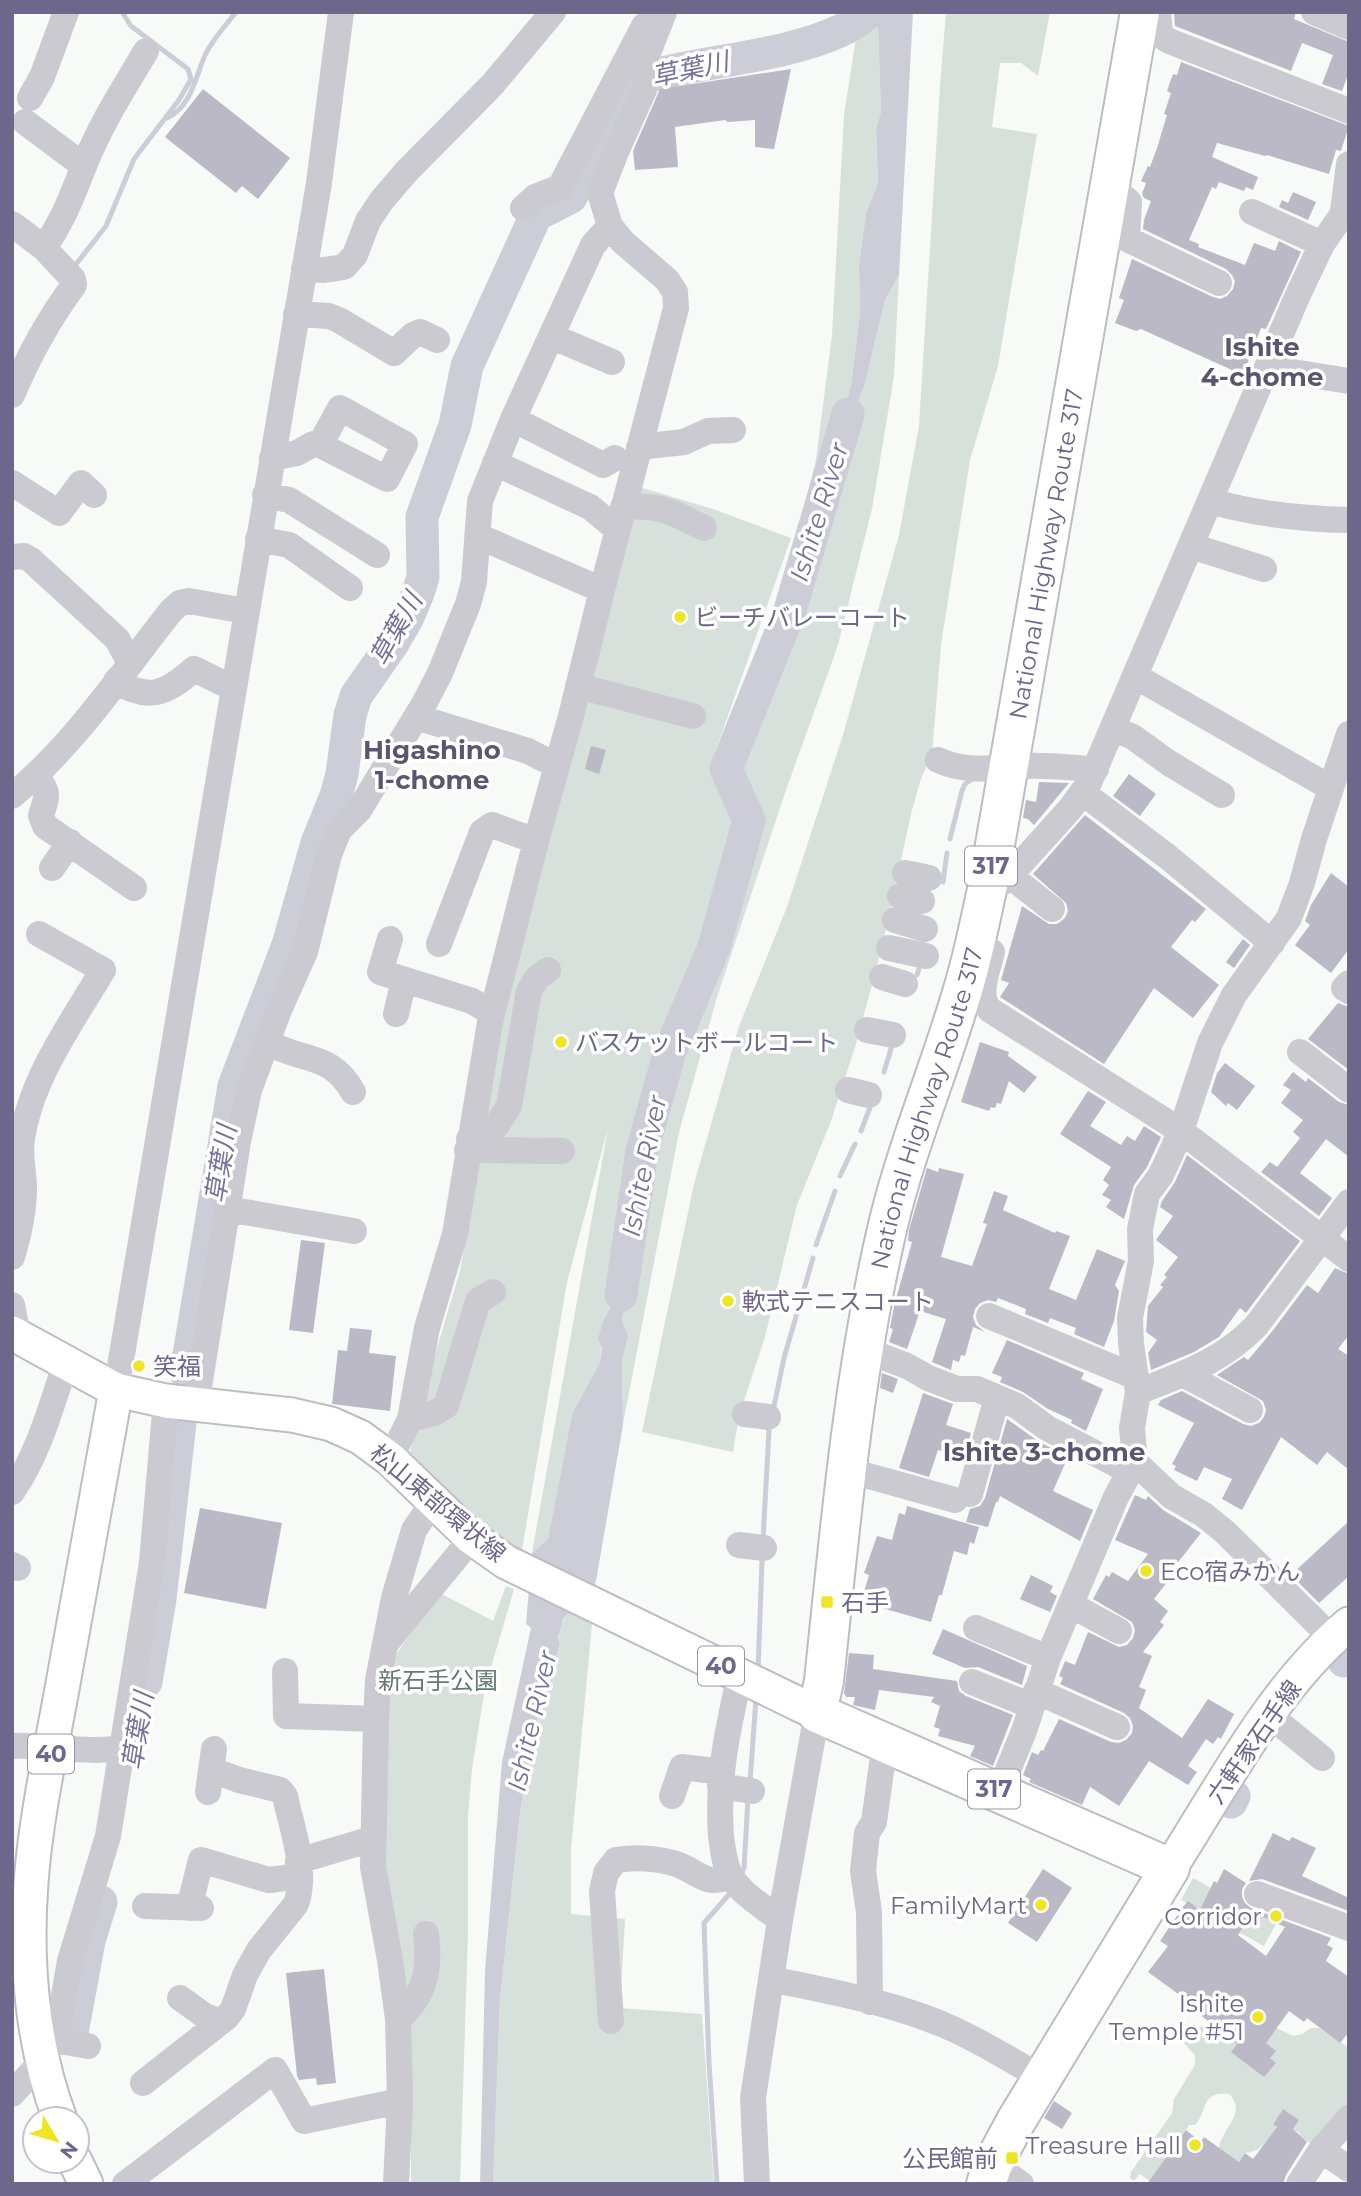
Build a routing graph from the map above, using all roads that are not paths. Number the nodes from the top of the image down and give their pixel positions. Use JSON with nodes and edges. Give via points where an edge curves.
{"nodes":[{"id":1,"x":66,"y":12,"type":"edge"},
{"id":2,"x":341,"y":12,"type":"edge"},
{"id":3,"x":553,"y":12,"type":"edge"},
{"id":4,"x":651,"y":12,"type":"edge"},
{"id":5,"x":664,"y":12,"type":"edge"},
{"id":6,"x":1140,"y":12,"type":"edge"},
{"id":7,"x":1158,"y":12,"type":"edge"},
{"id":8,"x":1314,"y":12,"type":"edge"},
{"id":9,"x":1349,"y":27,"type":"edge"},
{"id":10,"x":146,"y":51,"type":"dead end"},
{"id":11,"x":1349,"y":111,"type":"edge"},
{"id":12,"x":1349,"y":164,"type":"edge"},
{"id":13,"x":83,"y":166,"type":"junction"},
{"id":14,"x":584,"y":179,"type":"junction"},
{"id":15,"x":1108,"y":191,"type":"junction"},
{"id":16,"x":523,"y":208,"type":"dead end"},
{"id":17,"x":1347,"y":210,"type":"edge"},
{"id":18,"x":1252,"y":212,"type":"dead end"},
{"id":19,"x":12,"y":224,"type":"edge"},
{"id":20,"x":610,"y":226,"type":"junction"},
{"id":21,"x":1322,"y":244,"type":"junction"},
{"id":22,"x":44,"y":248,"type":"junction"},
{"id":23,"x":303,"y":268,"type":"junction"},
{"id":24,"x":1219,"y":283,"type":"dead end"},
{"id":25,"x":296,"y":314,"type":"junction"},
{"id":26,"x":551,"y":336,"type":"junction"},
{"id":27,"x":437,"y":340,"type":"dead end"},
{"id":28,"x":612,"y":362,"type":"dead end"},
{"id":29,"x":1267,"y":368,"type":"junction"},
{"id":30,"x":1349,"y":381,"type":"edge"},
{"id":31,"x":12,"y":395,"type":"edge"},
{"id":32,"x":513,"y":419,"type":"junction"},
{"id":33,"x":733,"y":430,"type":"dead end"},
{"id":34,"x":320,"y":445,"type":"dead end"},
{"id":35,"x":627,"y":452,"type":"junction"},
{"id":36,"x":272,"y":457,"type":"junction"},
{"id":37,"x":495,"y":463,"type":"junction"},
{"id":38,"x":12,"y":483,"type":"edge"},
{"id":39,"x":94,"y":495,"type":"dead end"},
{"id":40,"x":265,"y":495,"type":"junction"},
{"id":41,"x":1210,"y":501,"type":"junction"},
{"id":42,"x":620,"y":518,"type":"junction"},
{"id":43,"x":1349,"y":520,"type":"edge"},
{"id":44,"x":704,"y":528,"type":"dead end"},
{"id":45,"x":478,"y":536,"type":"junction"},
{"id":46,"x":258,"y":539,"type":"junction"},
{"id":47,"x":1191,"y":546,"type":"junction"},
{"id":48,"x":12,"y":557,"type":"edge"},
{"id":49,"x":1265,"y":568,"type":"dead end"},
{"id":50,"x":601,"y":590,"type":"junction"},
{"id":51,"x":245,"y":611,"type":"junction"},
{"id":52,"x":123,"y":672,"type":"junction"},
{"id":53,"x":1135,"y":676,"type":"junction"},
{"id":54,"x":578,"y":686,"type":"junction"},
{"id":55,"x":233,"y":688,"type":"junction"},
{"id":56,"x":693,"y":716,"type":"dead end"},
{"id":57,"x":416,"y":717,"type":"junction"},
{"id":58,"x":1113,"y":728,"type":"junction"},
{"id":59,"x":1348,"y":736,"type":"edge"},
{"id":60,"x":938,"y":760,"type":"dead end"},
{"id":61,"x":557,"y":766,"type":"junction"},
{"id":62,"x":1009,"y":769,"type":"junction"},
{"id":63,"x":1096,"y":769,"type":"junction"},
{"id":64,"x":37,"y":776,"type":"junction"},
{"id":65,"x":1331,"y":788,"type":"junction"},
{"id":66,"x":1083,"y":793,"type":"junction"},
{"id":67,"x":1222,"y":795,"type":"dead end"},
{"id":68,"x":12,"y":796,"type":"edge"},
{"id":69,"x":536,"y":841,"type":"junction"},
{"id":70,"x":70,"y":842,"type":"junction"},
{"id":71,"x":52,"y":868,"type":"dead end"},
{"id":72,"x":999,"y":880,"type":"junction"},
{"id":73,"x":134,"y":888,"type":"dead end"},
{"id":74,"x":910,"y":893,"type":"dead end"},
{"id":75,"x":1052,"y":909,"type":"dead end"},
{"id":76,"x":925,"y":929,"type":"dead end"},
{"id":77,"x":977,"y":933,"type":"junction"},
{"id":78,"x":39,"y":934,"type":"dead end"},
{"id":79,"x":390,"y":939,"type":"dead end"},
{"id":80,"x":439,"y":943,"type":"dead end"},
{"id":81,"x":1272,"y":943,"type":"junction"},
{"id":82,"x":889,"y":948,"type":"dead end"},
{"id":83,"x":926,"y":956,"type":"dead end"},
{"id":84,"x":548,"y":970,"type":"dead end"},
{"id":85,"x":404,"y":979,"type":"junction"},
{"id":86,"x":1349,"y":982,"type":"edge"},
{"id":87,"x":1349,"y":991,"type":"edge"},
{"id":88,"x":492,"y":1013,"type":"junction"},
{"id":89,"x":396,"y":1014,"type":"dead end"},
{"id":90,"x":867,"y":1030,"type":"dead end"},
{"id":91,"x":893,"y":1035,"type":"dead end"},
{"id":92,"x":267,"y":1042,"type":"junction"},
{"id":93,"x":1300,"y":1052,"type":"dead end"},
{"id":94,"x":1349,"y":1090,"type":"edge"},
{"id":95,"x":353,"y":1092,"type":"dead end"},
{"id":96,"x":19,"y":1117,"type":"edge"},
{"id":97,"x":1181,"y":1131,"type":"junction"},
{"id":98,"x":468,"y":1144,"type":"junction"},
{"id":99,"x":562,"y":1151,"type":"dead end"},
{"id":100,"x":1349,"y":1202,"type":"edge"},
{"id":101,"x":227,"y":1209,"type":"junction"},
{"id":102,"x":349,"y":1224,"type":"dead end"},
{"id":103,"x":1320,"y":1238,"type":"junction"},
{"id":104,"x":12,"y":1257,"type":"edge"},
{"id":105,"x":1349,"y":1259,"type":"edge"},
{"id":106,"x":494,"y":1292,"type":"dead end"},
{"id":107,"x":12,"y":1305,"type":"edge"},
{"id":108,"x":989,"y":1316,"type":"dead end"},
{"id":109,"x":12,"y":1326,"type":"edge"},
{"id":110,"x":12,"y":1333,"type":"edge"},
{"id":111,"x":865,"y":1350,"type":"junction"},
{"id":112,"x":66,"y":1362,"type":"junction"},
{"id":113,"x":1183,"y":1374,"type":"junction"},
{"id":114,"x":1137,"y":1385,"type":"junction"},
{"id":115,"x":116,"y":1390,"type":"junction"},
{"id":116,"x":997,"y":1398,"type":"junction"},
{"id":117,"x":181,"y":1403,"type":"junction"},
{"id":118,"x":1250,"y":1410,"type":"dead end"},
{"id":119,"x":410,"y":1419,"type":"junction"},
{"id":120,"x":390,"y":1459,"type":"junction"},
{"id":121,"x":1132,"y":1466,"type":"junction"},
{"id":122,"x":847,"y":1470,"type":"junction"},
{"id":123,"x":12,"y":1492,"type":"edge"},
{"id":124,"x":433,"y":1502,"type":"junction"},
{"id":125,"x":472,"y":1538,"type":"junction"},
{"id":126,"x":1071,"y":1605,"type":"junction"},
{"id":127,"x":976,"y":1628,"type":"dead end"},
{"id":128,"x":1119,"y":1631,"type":"dead end"},
{"id":129,"x":1340,"y":1631,"type":"edge"},
{"id":130,"x":384,"y":1646,"type":"junction"},
{"id":131,"x":1048,"y":1658,"type":"junction"},
{"id":132,"x":285,"y":1671,"type":"dead end"},
{"id":133,"x":740,"y":1675,"type":"junction"},
{"id":134,"x":972,"y":1682,"type":"dead end"},
{"id":135,"x":1034,"y":1698,"type":"junction"},
{"id":136,"x":817,"y":1713,"type":"junction"},
{"id":137,"x":1269,"y":1714,"type":"junction"},
{"id":138,"x":376,"y":1719,"type":"junction"},
{"id":139,"x":1117,"y":1727,"type":"dead end"},
{"id":140,"x":884,"y":1742,"type":"junction"},
{"id":141,"x":12,"y":1746,"type":"edge"},
{"id":142,"x":52,"y":1747,"type":"junction"},
{"id":143,"x":122,"y":1748,"type":"junction"},
{"id":144,"x":1322,"y":1758,"type":"dead end"},
{"id":145,"x":211,"y":1771,"type":"dead end"},
{"id":146,"x":721,"y":1779,"type":"junction"},
{"id":147,"x":752,"y":1791,"type":"dead end"},
{"id":148,"x":999,"y":1792,"type":"junction"},
{"id":149,"x":672,"y":1796,"type":"dead end"},
{"id":150,"x":372,"y":1839,"type":"junction"},
{"id":151,"x":1170,"y":1868,"type":"junction"},
{"id":152,"x":298,"y":1869,"type":"junction"},
{"id":153,"x":730,"y":1876,"type":"junction"},
{"id":154,"x":1258,"y":1894,"type":"dead end"},
{"id":155,"x":145,"y":1906,"type":"dead end"},
{"id":156,"x":780,"y":1920,"type":"junction"},
{"id":157,"x":1349,"y":1928,"type":"edge"},
{"id":158,"x":426,"y":1934,"type":"dead end"},
{"id":159,"x":771,"y":1979,"type":"junction"},
{"id":160,"x":180,"y":1998,"type":"dead end"},
{"id":161,"x":870,"y":2002,"type":"junction"},
{"id":162,"x":398,"y":2019,"type":"junction"},
{"id":163,"x":611,"y":2021,"type":"dead end"},
{"id":164,"x":221,"y":2022,"type":"junction"},
{"id":165,"x":88,"y":2046,"type":"dead end"},
{"id":166,"x":48,"y":2050,"type":"junction"},
{"id":167,"x":1043,"y":2078,"type":"junction"},
{"id":168,"x":143,"y":2082,"type":"dead end"},
{"id":169,"x":12,"y":2094,"type":"edge"},
{"id":170,"x":400,"y":2101,"type":"junction"},
{"id":171,"x":58,"y":2105,"type":"edge"},
{"id":172,"x":1349,"y":2118,"type":"edge"},
{"id":173,"x":1321,"y":2150,"type":"junction"},
{"id":174,"x":1349,"y":2169,"type":"edge"},
{"id":175,"x":1000,"y":2177,"type":"edge"},
{"id":176,"x":389,"y":2180,"type":"edge"},
{"id":177,"x":125,"y":2184,"type":"edge"},
{"id":178,"x":757,"y":2184,"type":"edge"},
{"id":179,"x":1298,"y":2184,"type":"edge"}],
"edges":[{"from":1,"to":13,"type":"street","via":[[42,77],[37,118]]},
{"from":2,"to":23,"type":"street"},
{"from":3,"to":23,"type":"street","via":[[492,85],[382,200],[355,255],[344,267]]},
{"from":4,"to":14,"type":"street"},
{"from":5,"to":14,"type":"street","via":[[615,154]]},
{"from":6,"to":15,"type":"highway","name":"National Highway Route 317","number":"317"},
{"from":7,"to":11,"type":"street","via":[[1160,35],[1169,41]]},
{"from":8,"to":9,"type":"street"},
{"from":10,"to":13,"type":"street"},
{"from":12,"to":17,"type":"street"},
{"from":13,"to":22,"type":"street","via":[[61,224]]},
{"from":14,"to":16,"type":"street","via":[[536,197]]},
{"from":14,"to":20,"type":"street"},
{"from":15,"to":24,"type":"street","via":[[1119,192],[1129,202],[1126,239]]},
{"from":15,"to":62,"type":"highway","name":"National Highway Route 317","number":"317"},
{"from":17,"to":21,"type":"street"},
{"from":18,"to":21,"type":"street"},
{"from":19,"to":22,"type":"street"},
{"from":20,"to":26,"type":"street","via":[[593,245]]},
{"from":20,"to":35,"type":"street","via":[[675,292],[676,307]]},
{"from":21,"to":29,"type":"street"},
{"from":22,"to":31,"type":"street","via":[[74,285],[29,355]]},
{"from":23,"to":25,"type":"street"},
{"from":25,"to":27,"type":"street","via":[[329,316],[394,353],[420,332]]},
{"from":25,"to":36,"type":"street"},
{"from":26,"to":28,"type":"street"},
{"from":26,"to":32,"type":"street"},
{"from":29,"to":30,"type":"street"},
{"from":29,"to":41,"type":"street"},
{"from":32,"to":35,"type":"street","via":[[603,465]]},
{"from":32,"to":37,"type":"street"},
{"from":33,"to":35,"type":"street","via":[[708,431],[684,442]]},
{"from":34,"to":36,"type":"street"},
{"from":35,"to":42,"type":"street"},
{"from":36,"to":40,"type":"street"},
{"from":37,"to":42,"type":"street"},
{"from":37,"to":45,"type":"street","via":[[480,501]]},
{"from":38,"to":39,"type":"street","via":[[59,513],[81,483]]},
{"from":40,"to":46,"type":"street"},
{"from":40,"to":46,"type":"street","via":[[289,500],[357,580],[289,545]]},
{"from":41,"to":43,"type":"street","via":[[1314,520]]},
{"from":41,"to":47,"type":"street"},
{"from":42,"to":44,"type":"street","via":[[647,505],[666,508]]},
{"from":42,"to":50,"type":"street"},
{"from":45,"to":50,"type":"street"},
{"from":45,"to":57,"type":"street","via":[[468,604]]},
{"from":46,"to":51,"type":"street"},
{"from":47,"to":49,"type":"street"},
{"from":47,"to":53,"type":"street"},
{"from":48,"to":52,"type":"street","via":[[31,560],[54,593],[117,639]]},
{"from":50,"to":54,"type":"street"},
{"from":51,"to":52,"type":"street","via":[[180,603]]},
{"from":51,"to":55,"type":"street"},
{"from":52,"to":55,"type":"street","via":[[126,687],[155,693],[167,690],[194,669]]},
{"from":52,"to":64,"type":"street"},
{"from":53,"to":58,"type":"street"},
{"from":53,"to":65,"type":"street"},
{"from":54,"to":56,"type":"street"},
{"from":54,"to":61,"type":"street"},
{"from":55,"to":115,"type":"street"},
{"from":57,"to":61,"type":"street","via":[[528,751]]},
{"from":57,"to":92,"type":"street","via":[[359,810],[339,830],[305,952]]},
{"from":58,"to":63,"type":"street"},
{"from":58,"to":67,"type":"street"},
{"from":59,"to":65,"type":"street"},
{"from":60,"to":62,"type":"street","via":[[952,766]]},
{"from":61,"to":69,"type":"street"},
{"from":62,"to":63,"type":"street"},
{"from":62,"to":72,"type":"highway","name":"National Highway Route 317","number":"317"},
{"from":63,"to":66,"type":"street"},
{"from":64,"to":68,"type":"street"},
{"from":64,"to":70,"type":"street","via":[[47,791],[41,816],[45,826]]},
{"from":65,"to":81,"type":"street","via":[[1289,918]]},
{"from":66,"to":72,"type":"street"},
{"from":66,"to":81,"type":"street"},
{"from":69,"to":80,"type":"street","via":[[492,825],[482,832]]},
{"from":69,"to":88,"type":"street"},
{"from":70,"to":71,"type":"street"},
{"from":70,"to":73,"type":"street"},
{"from":72,"to":75,"type":"street"},
{"from":72,"to":77,"type":"highway","name":"National Highway Route 317","number":"317"},
{"from":74,"to":76,"type":"street"},
{"from":77,"to":97,"type":"street","via":[[990,937],[993,945],[983,994],[990,1010]]},
{"from":77,"to":111,"type":"highway","name":"National Highway Route 317","number":"317","via":[[889,1223]]},
{"from":78,"to":96,"type":"street","via":[[103,970]]},
{"from":79,"to":85,"type":"street","via":[[380,972]]},
{"from":81,"to":97,"type":"street","via":[[1234,995],[1210,1044]]},
{"from":82,"to":83,"type":"street"},
{"from":84,"to":98,"type":"street","via":[[529,991],[509,1106],[496,1126]]},
{"from":85,"to":88,"type":"street","via":[[472,1001]]},
{"from":85,"to":89,"type":"street"},
{"from":86,"to":87,"type":"street","via":[[1344,988]]},
{"from":88,"to":98,"type":"street"},
{"from":90,"to":91,"type":"street"},
{"from":92,"to":95,"type":"street","via":[[329,1064]]},
{"from":92,"to":101,"type":"street","via":[[249,1090]]},
{"from":93,"to":94,"type":"street"},
{"from":96,"to":104,"type":"street","via":[[23,1203]]},
{"from":97,"to":103,"type":"street"},
{"from":97,"to":114,"type":"street","via":[[1147,1194],[1140,1229],[1141,1261],[1130,1318]]},
{"from":98,"to":99,"type":"street"},
{"from":98,"to":119,"type":"street","via":[[455,1234],[427,1328]]},
{"from":100,"to":103,"type":"street"},
{"from":101,"to":102,"type":"street"},
{"from":101,"to":117,"type":"street"},
{"from":103,"to":105,"type":"street"},
{"from":103,"to":113,"type":"street","via":[[1238,1345]]},
{"from":106,"to":119,"type":"street","via":[[478,1301],[446,1406]]},
{"from":107,"to":109,"type":"street"},
{"from":108,"to":114,"type":"street"},
{"from":110,"to":112,"type":"main road","name":"松山東部環状線","number":"40"},
{"from":111,"to":116,"type":"street","via":[[957,1390],[977,1389]]},
{"from":111,"to":122,"type":"highway","name":"National Highway Route 317","number":"317"},
{"from":112,"to":115,"type":"main road","name":"松山東部環状線","number":"40"},
{"from":112,"to":123,"type":"street","via":[[36,1449]]},
{"from":113,"to":114,"type":"street"},
{"from":113,"to":118,"type":"street"},
{"from":114,"to":121,"type":"street"},
{"from":115,"to":117,"type":"main road","name":"松山東部環状線","number":"40"},
{"from":115,"to":142,"type":"main road","number":"40"},
{"from":116,"to":121,"type":"street","via":[[1047,1428]]},
{"from":116,"to":122,"type":"street","via":[[962,1497]]},
{"from":117,"to":120,"type":"main road","name":"松山東部環状線","number":"40","via":[[292,1415],[331,1424],[360,1437]]},
{"from":117,"to":143,"type":"street"},
{"from":119,"to":120,"type":"street"},
{"from":120,"to":124,"type":"main road","name":"松山東部環状線","number":"40"},
{"from":121,"to":126,"type":"street"},
{"from":121,"to":129,"type":"street","via":[[1204,1515]]},
{"from":122,"to":136,"type":"highway","name":"National Highway Route 317","number":"317"},
{"from":124,"to":125,"type":"main road","name":"松山東部環状線","number":"40"},
{"from":124,"to":130,"type":"street","via":[[414,1530]]},
{"from":125,"to":130,"type":"street"},
{"from":125,"to":133,"type":"main road","name":"松山東部環状線","number":"40","via":[[516,1568]]},
{"from":126,"to":128,"type":"street"},
{"from":126,"to":131,"type":"street"},
{"from":127,"to":131,"type":"street"},
{"from":129,"to":137,"type":"main road","name":"六軒家石手線"},
{"from":130,"to":138,"type":"street"},
{"from":131,"to":135,"type":"street"},
{"from":132,"to":138,"type":"street","via":[[286,1716]]},
{"from":133,"to":136,"type":"main road","name":"松山東部環状線","number":"40"},
{"from":133,"to":146,"type":"street"},
{"from":134,"to":135,"type":"street"},
{"from":135,"to":139,"type":"street"},
{"from":135,"to":148,"type":"street"},
{"from":136,"to":140,"type":"highway","number":"317"},
{"from":136,"to":156,"type":"street"},
{"from":137,"to":144,"type":"street"},
{"from":137,"to":151,"type":"main road","name":"六軒家石手線"},
{"from":138,"to":150,"type":"street"},
{"from":140,"to":148,"type":"highway","number":"317"},
{"from":140,"to":161,"type":"street","via":[[863,1871],[869,1912]]},
{"from":141,"to":142,"type":"street"},
{"from":142,"to":143,"type":"street","via":[[101,1752]]},
{"from":142,"to":166,"type":"main road","number":"40","via":[[31,1882],[30,1922],[35,2017]]},
{"from":143,"to":166,"type":"street","via":[[108,1836],[70,1961],[59,2024]]},
{"from":145,"to":152,"type":"street","via":[[280,1790],[297,1846]]},
{"from":146,"to":147,"type":"street"},
{"from":146,"to":149,"type":"street","via":[[682,1767]]},
{"from":146,"to":153,"type":"street","via":[[722,1842]]},
{"from":148,"to":151,"type":"highway","number":"317"},
{"from":150,"to":152,"type":"street"},
{"from":150,"to":162,"type":"street","via":[[376,1892]]},
{"from":151,"to":167,"type":"highway"},
{"from":152,"to":155,"type":"street","via":[[269,1880],[201,1860],[195,1908]]},
{"from":152,"to":164,"type":"street","via":[[296,1904],[259,1950],[233,2009]]},
{"from":153,"to":156,"type":"street"},
{"from":153,"to":163,"type":"street","via":[[710,1882],[673,1862],[616,1860],[606,1873],[602,1891]]},
{"from":154,"to":157,"type":"street"},
{"from":156,"to":159,"type":"street"},
{"from":158,"to":162,"type":"street","via":[[429,1958],[424,1985]]},
{"from":159,"to":161,"type":"street"},
{"from":159,"to":178,"type":"street","via":[[753,2098]]},
{"from":160,"to":164,"type":"street"},
{"from":161,"to":167,"type":"street","via":[[953,2029]]},
{"from":162,"to":170,"type":"street"},
{"from":164,"to":168,"type":"street"},
{"from":165,"to":166,"type":"street"},
{"from":166,"to":169,"type":"street"},
{"from":166,"to":171,"type":"main road","number":"40"},
{"from":167,"to":175,"type":"highway"},
{"from":170,"to":176,"type":"street"},
{"from":170,"to":177,"type":"street","via":[[303,2120],[275,2070]]},
{"from":172,"to":173,"type":"street"},
{"from":173,"to":174,"type":"street"},
{"from":173,"to":179,"type":"street"}]}
